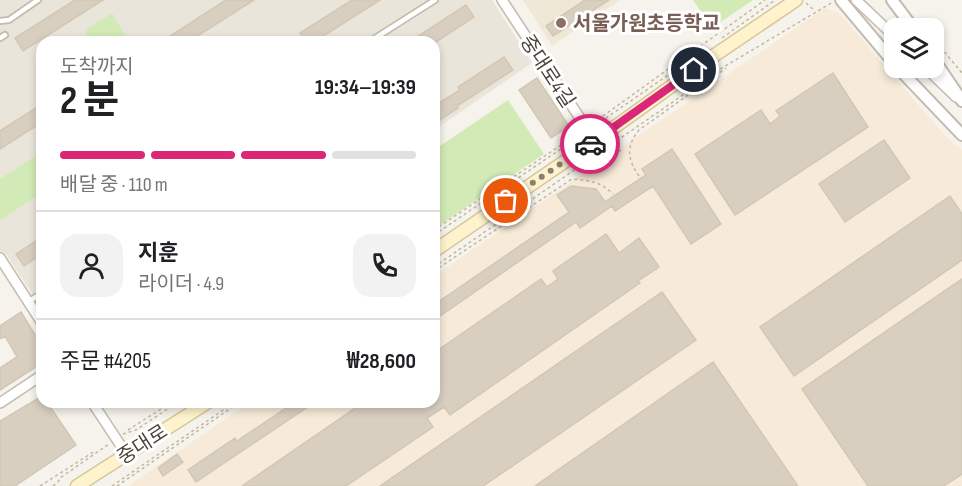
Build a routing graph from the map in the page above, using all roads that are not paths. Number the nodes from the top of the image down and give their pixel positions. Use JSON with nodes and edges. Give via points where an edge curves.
{"nodes":[{"id":1,"x":38,"y":0,"type":"edge"},
{"id":2,"x":435,"y":0,"type":"edge"},
{"id":3,"x":502,"y":0,"type":"edge"},
{"id":4,"x":796,"y":0,"type":"edge"},
{"id":5,"x":838,"y":0,"type":"edge"},
{"id":6,"x":856,"y":0,"type":"edge"},
{"id":7,"x":892,"y":0,"type":"edge"},
{"id":8,"x":906,"y":18,"type":"edge"},
{"id":9,"x":0,"y":21,"type":"edge"},
{"id":10,"x":884,"y":27,"type":"edge"},
{"id":11,"x":378,"y":36,"type":"edge"},
{"id":12,"x":884,"y":52,"type":"edge"},
{"id":13,"x":944,"y":75,"type":"edge"},
{"id":14,"x":908,"y":78,"type":"edge"},
{"id":15,"x":937,"y":78,"type":"edge"},
{"id":16,"x":962,"y":102,"type":"edge"},
{"id":17,"x":962,"y":135,"type":"edge"},
{"id":18,"x":595,"y":141,"type":"junction"},
{"id":19,"x":440,"y":247,"type":"edge"},
{"id":20,"x":0,"y":258,"type":"edge"},
{"id":21,"x":36,"y":297,"type":"edge"},
{"id":22,"x":28,"y":302,"type":"junction"},
{"id":23,"x":36,"y":314,"type":"edge"},
{"id":24,"x":36,"y":379,"type":"edge"},
{"id":25,"x":0,"y":403,"type":"edge"},
{"id":26,"x":96,"y":408,"type":"edge"},
{"id":27,"x":199,"y":408,"type":"edge"},
{"id":28,"x":126,"y":455,"type":"junction"},
{"id":29,"x":77,"y":486,"type":"edge"}],
"edges":[{"from":1,"to":9,"type":"lane","via":[[9,20]]},
{"from":2,"to":11,"type":"lane"},
{"from":3,"to":18,"type":"street","name":"중대로4길"},
{"from":4,"to":18,"type":"main road"},
{"from":5,"to":12,"type":"street"},
{"from":6,"to":10,"type":"street"},
{"from":7,"to":8,"type":"street"},
{"from":13,"to":16,"type":"street"},
{"from":14,"to":17,"type":"street"},
{"from":15,"to":16,"type":"street"},
{"from":18,"to":19,"type":"main road"},
{"from":20,"to":22,"type":"street"},
{"from":21,"to":22,"type":"lane"},
{"from":22,"to":23,"type":"street"},
{"from":24,"to":25,"type":"street"},
{"from":26,"to":28,"type":"street"},
{"from":27,"to":28,"type":"main road","name":"중대로"},
{"from":28,"to":29,"type":"main road","name":"중대로"}]}
